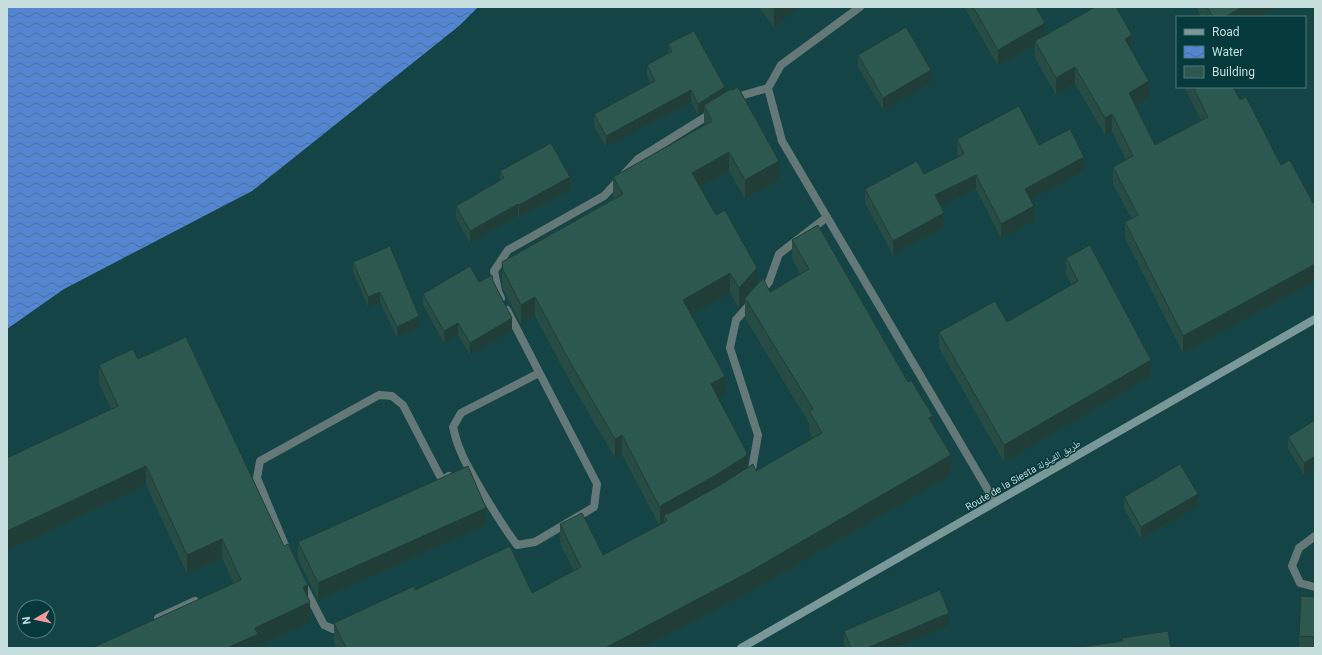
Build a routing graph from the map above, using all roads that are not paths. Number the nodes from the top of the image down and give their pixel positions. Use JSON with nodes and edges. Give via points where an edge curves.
{"nodes":[{"id":1,"x":860,"y":7,"type":"edge"},
{"id":2,"x":768,"y":88,"type":"junction"},
{"id":3,"x":827,"y":217,"type":"junction"},
{"id":4,"x":1315,"y":319,"type":"edge"},
{"id":5,"x":540,"y":373,"type":"junction"},
{"id":6,"x":461,"y":469,"type":"junction"},
{"id":7,"x":744,"y":483,"type":"edge"},
{"id":8,"x":995,"y":502,"type":"junction"},
{"id":9,"x":1315,"y":536,"type":"edge"},
{"id":10,"x":292,"y":555,"type":"edge"},
{"id":11,"x":299,"y":575,"type":"edge"},
{"id":12,"x":1315,"y":588,"type":"edge"},
{"id":13,"x":195,"y":601,"type":"edge"},
{"id":14,"x":152,"y":621,"type":"edge"},
{"id":15,"x":351,"y":624,"type":"edge"},
{"id":16,"x":741,"y":648,"type":"edge"}],
"edges":[{"from":1,"to":2,"type":"lane","via":[[781,65]]},
{"from":2,"to":3,"type":"lane","via":[[782,141]]},
{"from":2,"to":5,"type":"lane","via":[[740,96],[638,159],[604,196],[508,250],[494,271],[498,291]]},
{"from":3,"to":7,"type":"lane","via":[[778,254],[769,282],[736,320],[730,348],[758,435],[751,479]]},
{"from":3,"to":8,"type":"lane"},
{"from":4,"to":8,"type":"main road","name":"Route de la Siesta طريق القيلولة"},
{"from":5,"to":6,"type":"lane","via":[[461,413],[453,427]]},
{"from":5,"to":6,"type":"lane","via":[[597,484],[594,507],[535,542],[514,547],[501,524]]},
{"from":6,"to":10,"type":"lane","via":[[439,481],[403,405],[392,396],[380,395],[260,461],[257,478]]},
{"from":8,"to":16,"type":"main road","name":"Route de la Siesta طريق القيلولة"},
{"from":9,"to":12,"type":"lane","via":[[1299,548],[1292,566],[1300,583]]},
{"from":11,"to":15,"type":"lane","via":[[324,625],[333,629]]},
{"from":13,"to":14,"type":"lane"}]}
